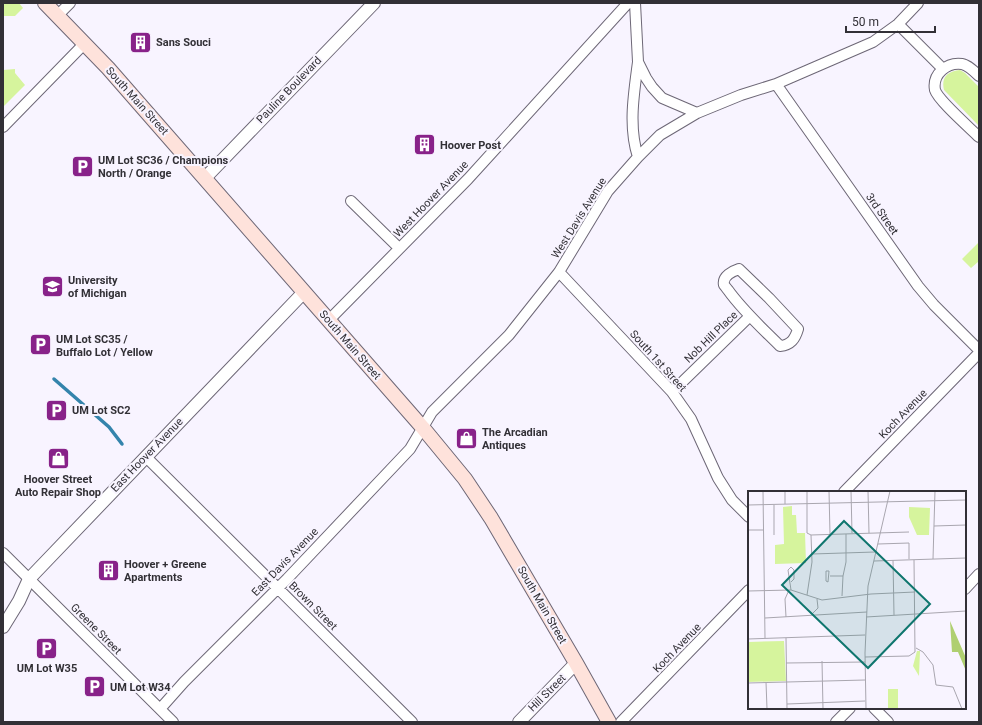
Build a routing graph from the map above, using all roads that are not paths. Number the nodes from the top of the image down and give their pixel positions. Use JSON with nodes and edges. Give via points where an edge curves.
{"nodes":[{"id":1,"x":45,"y":3,"type":"edge"},
{"id":2,"x":70,"y":3,"type":"edge"},
{"id":3,"x":374,"y":3,"type":"edge"},
{"id":4,"x":628,"y":3,"type":"edge"},
{"id":5,"x":635,"y":3,"type":"edge"},
{"id":6,"x":914,"y":5,"type":"edge"},
{"id":7,"x":57,"y":16,"type":"junction"},
{"id":8,"x":898,"y":24,"type":"junction"},
{"id":9,"x":85,"y":43,"type":"junction"},
{"id":10,"x":638,"y":62,"type":"junction"},
{"id":11,"x":942,"y":68,"type":"junction"},
{"id":12,"x":979,"y":76,"type":"edge"},
{"id":13,"x":776,"y":84,"type":"junction"},
{"id":14,"x":697,"y":113,"type":"junction"},
{"id":15,"x":3,"y":127,"type":"edge"},
{"id":16,"x":979,"y":137,"type":"edge"},
{"id":17,"x":638,"y":157,"type":"junction"},
{"id":18,"x":205,"y":178,"type":"junction"},
{"id":19,"x":351,"y":201,"type":"dead end"},
{"id":20,"x":399,"y":248,"type":"junction"},
{"id":21,"x":560,"y":272,"type":"junction"},
{"id":22,"x":304,"y":292,"type":"junction"},
{"id":23,"x":749,"y":317,"type":"junction"},
{"id":24,"x":328,"y":321,"type":"junction"},
{"id":25,"x":979,"y":350,"type":"edge"},
{"id":26,"x":979,"y":353,"type":"edge"},
{"id":27,"x":672,"y":392,"type":"junction"},
{"id":28,"x":423,"y":428,"type":"junction"},
{"id":29,"x":146,"y":457,"type":"junction"},
{"id":30,"x":845,"y":491,"type":"edge"},
{"id":31,"x":748,"y":516,"type":"edge"},
{"id":32,"x":3,"y":553,"type":"edge"},
{"id":33,"x":979,"y":574,"type":"edge"},
{"id":34,"x":29,"y":579,"type":"junction"},
{"id":35,"x":278,"y":588,"type":"junction"},
{"id":36,"x":966,"y":588,"type":"edge"},
{"id":37,"x":748,"y":591,"type":"edge"},
{"id":38,"x":3,"y":627,"type":"edge"},
{"id":39,"x":576,"y":663,"type":"junction"},
{"id":40,"x":160,"y":709,"type":"junction"},
{"id":41,"x":849,"y":709,"type":"edge"},
{"id":42,"x":875,"y":709,"type":"edge"},
{"id":43,"x":173,"y":722,"type":"edge"},
{"id":44,"x":412,"y":722,"type":"edge"},
{"id":45,"x":518,"y":722,"type":"edge"},
{"id":46,"x":609,"y":722,"type":"edge"},
{"id":47,"x":621,"y":722,"type":"edge"},
{"id":48,"x":836,"y":722,"type":"edge"},
{"id":49,"x":888,"y":722,"type":"edge"}],
"edges":[{"from":1,"to":7,"type":"main road","name":"South Main Street"},
{"from":2,"to":7,"type":"street"},
{"from":3,"to":18,"type":"street","name":"Pauline Boulevard"},
{"from":4,"to":20,"type":"street","name":"West Hoover Avenue","via":[[468,179]]},
{"from":5,"to":10,"type":"street"},
{"from":6,"to":8,"type":"street","name":"West Davis Avenue"},
{"from":7,"to":9,"type":"main road","name":"South Main Street"},
{"from":8,"to":11,"type":"street"},
{"from":8,"to":13,"type":"street","name":"West Davis Avenue","via":[[873,42]]},
{"from":9,"to":15,"type":"street"},
{"from":9,"to":18,"type":"main road","name":"South Main Street"},
{"from":10,"to":14,"type":"street","via":[[652,87],[662,98]]},
{"from":10,"to":17,"type":"street","via":[[633,126]]},
{"from":11,"to":12,"type":"street","via":[[952,64],[963,64]]},
{"from":11,"to":16,"type":"street","via":[[935,80],[935,90]]},
{"from":13,"to":14,"type":"street","name":"West Davis Avenue"},
{"from":13,"to":25,"type":"street","name":"3rd Street","via":[[918,286]]},
{"from":14,"to":17,"type":"street","name":"West Davis Avenue","via":[[660,135]]},
{"from":17,"to":21,"type":"street","name":"West Davis Avenue","via":[[608,191]]},
{"from":18,"to":22,"type":"main road","name":"South Main Street"},
{"from":19,"to":20,"type":"street"},
{"from":20,"to":24,"type":"street","name":"West Hoover Avenue"},
{"from":21,"to":27,"type":"street","name":"South 1st Street"},
{"from":21,"to":28,"type":"street","name":"West Davis Avenue","via":[[509,335],[432,412]]},
{"from":22,"to":24,"type":"main road","name":"South Main Street"},
{"from":22,"to":29,"type":"street","name":"East Hoover Avenue"},
{"from":23,"to":23,"type":"street","via":[[724,285],[725,278],[732,271],[739,269],[791,320],[798,329],[796,338],[787,345],[780,346]]},
{"from":23,"to":27,"type":"street","name":"Nob Hill Place"},
{"from":24,"to":28,"type":"main road","name":"South Main Street"},
{"from":26,"to":30,"type":"street","name":"Koch Avenue"},
{"from":27,"to":31,"type":"street","name":"South 1st Street","via":[[691,419],[722,484],[732,500]]},
{"from":28,"to":35,"type":"street","name":"East Davis Avenue","via":[[410,449]]},
{"from":28,"to":39,"type":"main road","name":"South Main Street","via":[[480,500]]},
{"from":29,"to":34,"type":"street","name":"East Hoover Avenue"},
{"from":29,"to":35,"type":"street","name":"Brown Street"},
{"from":32,"to":34,"type":"street","name":"Greene Street"},
{"from":33,"to":36,"type":"street"},
{"from":34,"to":38,"type":"street","name":"East Hoover Avenue"},
{"from":34,"to":40,"type":"street","name":"Greene Street"},
{"from":35,"to":40,"type":"street","name":"East Davis Avenue"},
{"from":35,"to":44,"type":"street","name":"Brown Street"},
{"from":37,"to":47,"type":"street","name":"Koch Avenue"},
{"from":39,"to":45,"type":"street","name":"Hill Street"},
{"from":39,"to":46,"type":"main road","name":"South Main Street"},
{"from":40,"to":43,"type":"street","name":"Greene Street"},
{"from":41,"to":48,"type":"street"},
{"from":42,"to":49,"type":"street"}]}
